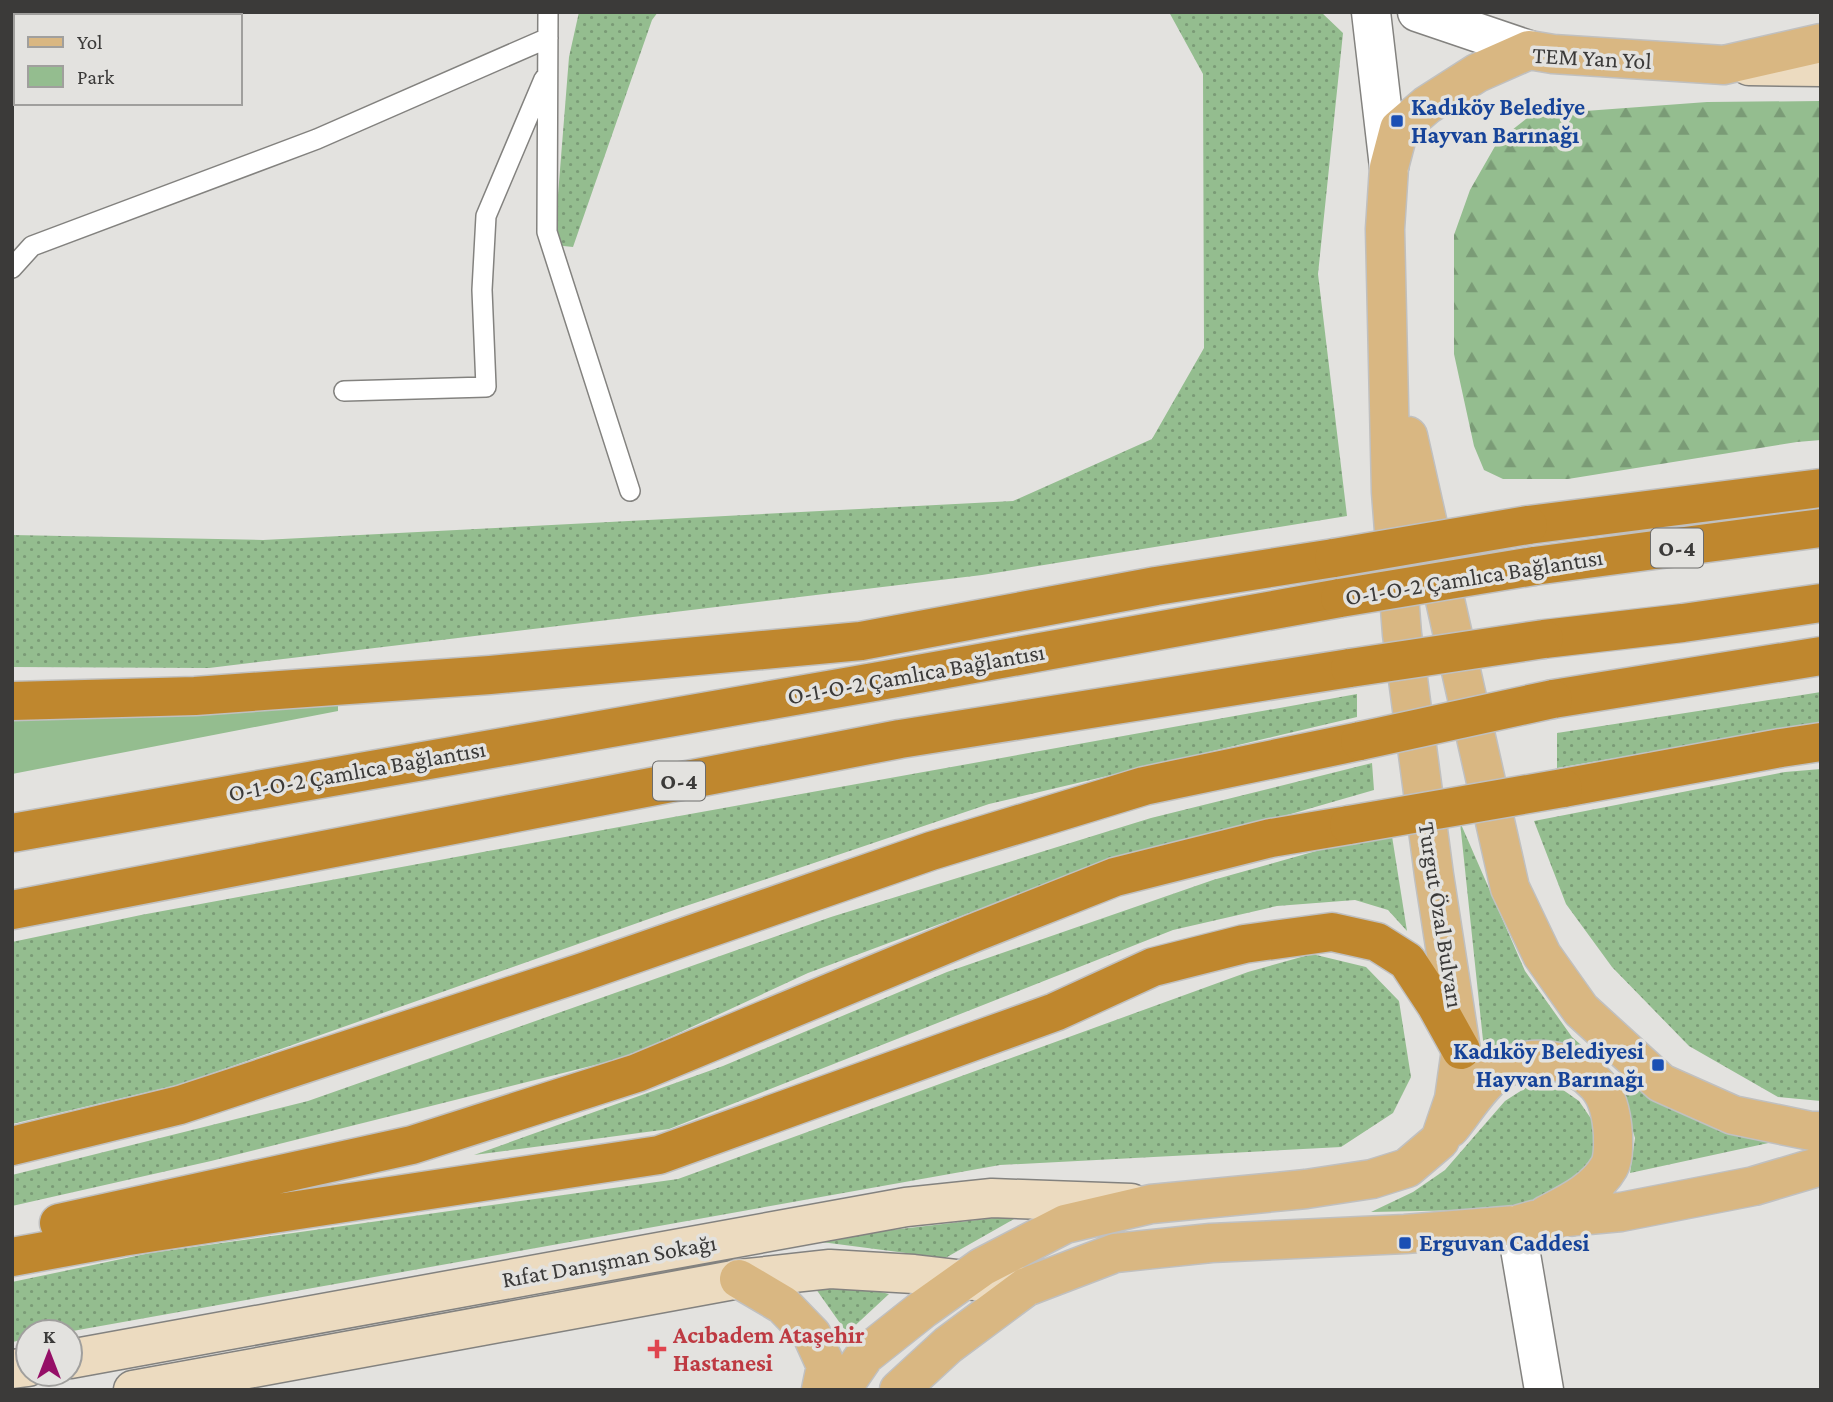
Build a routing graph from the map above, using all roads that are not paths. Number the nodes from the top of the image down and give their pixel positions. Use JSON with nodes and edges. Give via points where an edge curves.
{"nodes":[{"id":1,"x":548,"y":12,"type":"edge"},
{"id":2,"x":1371,"y":12,"type":"edge"},
{"id":3,"x":1417,"y":12,"type":"edge"},
{"id":4,"x":548,"y":38,"type":"junction"},
{"id":5,"x":1821,"y":43,"type":"edge"},
{"id":6,"x":1529,"y":50,"type":"junction"},
{"id":7,"x":1724,"y":65,"type":"junction"},
{"id":8,"x":1821,"y":67,"type":"edge"},
{"id":9,"x":548,"y":68,"type":"junction"},
{"id":10,"x":1389,"y":167,"type":"junction"},
{"id":11,"x":12,"y":268,"type":"edge"},
{"id":12,"x":1390,"y":351,"type":"junction"},
{"id":13,"x":344,"y":391,"type":"dead end"},
{"id":14,"x":1821,"y":488,"type":"edge"},
{"id":15,"x":630,"y":491,"type":"dead end"},
{"id":16,"x":1821,"y":528,"type":"edge"},
{"id":17,"x":1821,"y":603,"type":"edge"},
{"id":18,"x":1821,"y":656,"type":"edge"},
{"id":19,"x":12,"y":701,"type":"edge"},
{"id":20,"x":1821,"y":742,"type":"edge"},
{"id":21,"x":12,"y":833,"type":"edge"},
{"id":22,"x":12,"y":910,"type":"edge"},
{"id":23,"x":1461,"y":1050,"type":"junction"},
{"id":24,"x":1821,"y":1131,"type":"edge"},
{"id":25,"x":1440,"y":1140,"type":"junction"},
{"id":26,"x":12,"y":1146,"type":"edge"},
{"id":27,"x":1821,"y":1166,"type":"edge"},
{"id":28,"x":1151,"y":1204,"type":"junction"},
{"id":29,"x":1525,"y":1223,"type":"junction"},
{"id":30,"x":12,"y":1234,"type":"edge"},
{"id":31,"x":12,"y":1257,"type":"edge"},
{"id":32,"x":739,"y":1279,"type":"junction"},
{"id":33,"x":964,"y":1280,"type":"junction"},
{"id":34,"x":1027,"y":1287,"type":"junction"},
{"id":35,"x":84,"y":1356,"type":"edge"},
{"id":36,"x":133,"y":1390,"type":"edge"},
{"id":37,"x":821,"y":1390,"type":"edge"},
{"id":38,"x":841,"y":1390,"type":"edge"},
{"id":39,"x":899,"y":1390,"type":"edge"},
{"id":40,"x":1544,"y":1390,"type":"edge"}],
"edges":[{"from":1,"to":4,"type":"lane"},
{"from":2,"to":10,"type":"street"},
{"from":3,"to":6,"type":"street"},
{"from":4,"to":9,"type":"lane"},
{"from":4,"to":11,"type":"lane","via":[[317,139],[32,246]]},
{"from":5,"to":7,"type":"main road"},
{"from":6,"to":7,"type":"main road","name":"TEM Yan Yol"},
{"from":6,"to":10,"type":"main road","name":"TEM Yan Yol","via":[[1477,73],[1427,105],[1399,129]]},
{"from":7,"to":8,"type":"street","name":"TEM Yan Yol"},
{"from":9,"to":13,"type":"lane","via":[[486,216],[482,290],[486,387]]},
{"from":9,"to":15,"type":"lane","via":[[548,232]]},
{"from":10,"to":12,"type":"main road","name":"TEM Yan Yol","via":[[1385,229]]},
{"from":12,"to":23,"type":"main road","name":"Turgut Özal Bulvarı","via":[[1391,492],[1402,634]]},
{"from":12,"to":24,"type":"main road","via":[[1510,888],[1542,955],[1581,1010],[1661,1083],[1733,1115]]},
{"from":14,"to":19,"type":"highway","bridge":true,"via":[[1528,525],[861,641],[195,696]]},
{"from":16,"to":21,"type":"highway","name":"O-1-O-2 Çamlıca Bağlantısı","number":"O-4","bridge":true,"via":[[1534,566],[1340,598]]},
{"from":17,"to":22,"type":"highway","number":"O-4","bridge":true,"via":[[1544,639],[900,738]]},
{"from":18,"to":26,"type":"highway","bridge":true,"via":[[1553,699],[1144,786],[931,851],[180,1105]]},
{"from":20,"to":30,"type":"highway","bridge":true,"via":[[1270,838],[1115,877],[637,1073],[412,1145]]},
{"from":23,"to":25,"type":"main road","name":"Turgut Özal Bulvarı","via":[[1454,1099]]},
{"from":23,"to":31,"type":"highway","via":[[1407,961],[1377,942],[1332,932],[1244,944],[1153,967],[1055,1012],[659,1155]]},
{"from":25,"to":28,"type":"main road","via":[[1407,1168],[1373,1179]]},
{"from":25,"to":29,"type":"main road","via":[[1498,1072],[1519,1062],[1553,1060],[1580,1070],[1598,1086],[1609,1105],[1614,1146],[1609,1166],[1582,1196]]},
{"from":27,"to":29,"type":"main road","via":[[1754,1186],[1621,1212]]},
{"from":28,"to":33,"type":"main road","via":[[1065,1224]]},
{"from":28,"to":35,"type":"street","name":"Rıfat Danışman Sokağı","via":[[992,1198],[906,1207]]},
{"from":29,"to":34,"type":"main road","via":[[1115,1253]]},
{"from":29,"to":40,"type":"street"},
{"from":32,"to":33,"type":"street","name":"Rıfat Danışman Sokağı","via":[[830,1269]]},
{"from":32,"to":36,"type":"street","name":"Rıfat Danışman Sokağı"},
{"from":32,"to":37,"type":"main road","via":[[783,1305],[812,1335],[826,1366]]},
{"from":33,"to":34,"type":"street","name":"Rıfat Danışman Sokağı"},
{"from":33,"to":38,"type":"main road","via":[[865,1355]]},
{"from":34,"to":39,"type":"main road","via":[[948,1345]]}]}
